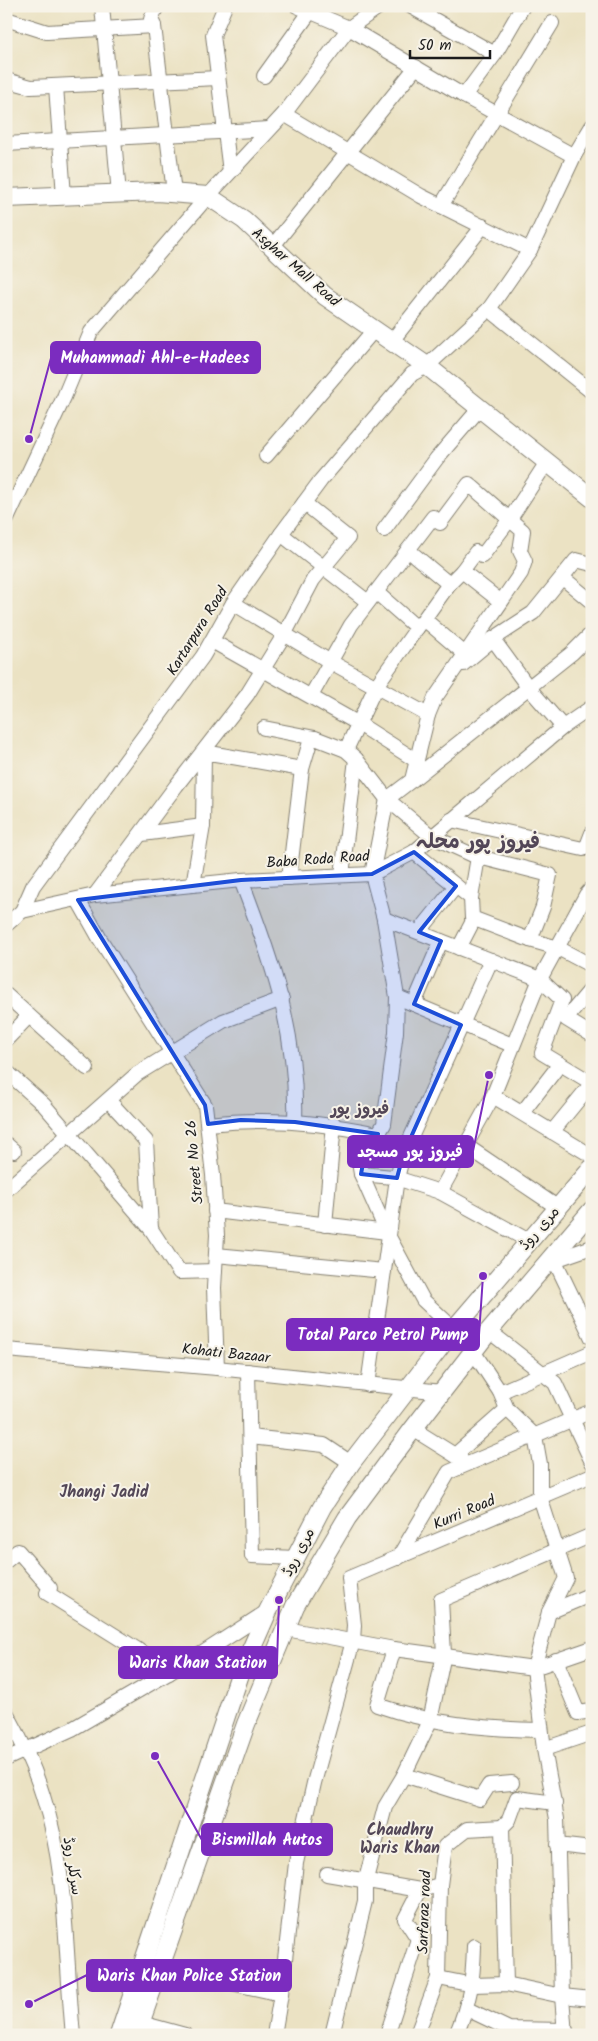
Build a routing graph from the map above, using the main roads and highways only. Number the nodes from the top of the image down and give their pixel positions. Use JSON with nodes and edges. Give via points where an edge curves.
{"nodes":[{"id":1,"x":6,"y":198,"type":"edge"},
{"id":2,"x":592,"y":498,"type":"edge"},
{"id":3,"x":592,"y":1168,"type":"edge"},
{"id":4,"x":592,"y":1210,"type":"edge"},
{"id":5,"x":138,"y":2029,"type":"edge"},
{"id":6,"x":119,"y":2035,"type":"edge"}],
"edges":[{"from":1,"to":2,"type":"main road","name":"Asghar Mall Road","via":[[119,194],[208,196],[244,220],[325,296],[427,366]]},
{"from":3,"to":6,"type":"main road","name":"مری روڈ","via":[[454,1329],[351,1463],[322,1508],[268,1611],[239,1677]]},
{"from":4,"to":5,"type":"main road","name":"مری روڈ","via":[[552,1261],[488,1331],[413,1429],[347,1518],[295,1606],[246,1724]]}]}
